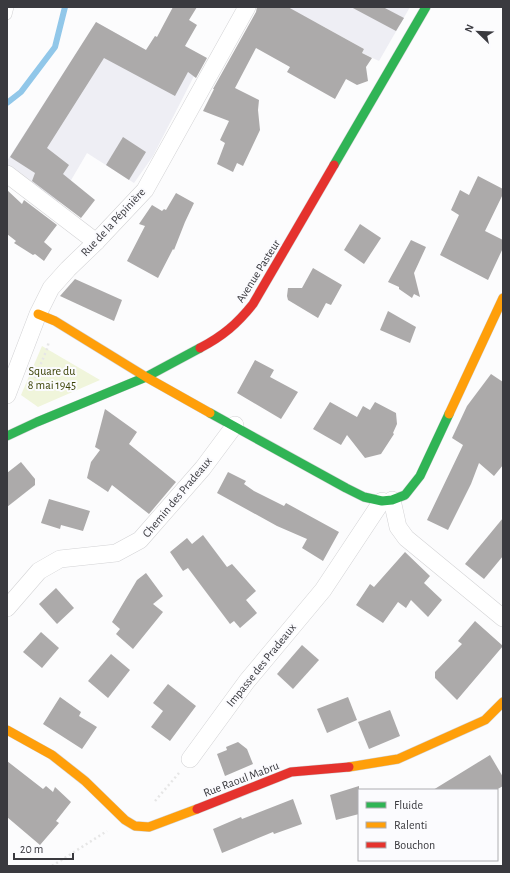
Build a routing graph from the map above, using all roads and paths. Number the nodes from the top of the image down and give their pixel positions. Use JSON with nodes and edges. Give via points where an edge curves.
{"nodes":[{"id":1,"x":9,"y":7,"type":"edge"},
{"id":2,"x":247,"y":7,"type":"edge"},
{"id":3,"x":426,"y":7,"type":"edge"},
{"id":4,"x":7,"y":15,"type":"edge"},
{"id":5,"x":7,"y":174,"type":"edge"},
{"id":6,"x":96,"y":242,"type":"junction"},
{"id":7,"x":503,"y":298,"type":"edge"},
{"id":8,"x":38,"y":314,"type":"junction"},
{"id":9,"x":146,"y":377,"type":"junction"},
{"id":10,"x":7,"y":395,"type":"edge"},
{"id":11,"x":235,"y":425,"type":"junction"},
{"id":12,"x":7,"y":436,"type":"edge"},
{"id":13,"x":387,"y":500,"type":"junction"},
{"id":14,"x":7,"y":608,"type":"edge"},
{"id":15,"x":503,"y":618,"type":"edge"},
{"id":16,"x":503,"y":702,"type":"edge"},
{"id":17,"x":7,"y":730,"type":"edge"},
{"id":18,"x":190,"y":758,"type":"joint"},
{"id":19,"x":125,"y":820,"type":"junction"},
{"id":20,"x":135,"y":826,"type":"junction"},
{"id":21,"x":52,"y":866,"type":"edge"}],
"edges":[{"from":1,"to":4,"type":"lane"},
{"from":2,"to":6,"type":"street","name":"Rue de la Pépinière","via":[[145,190]]},
{"from":3,"to":9,"type":"street","name":"Avenue Pasteur","via":[[253,304],[238,322],[215,340]]},
{"from":5,"to":6,"type":"street"},
{"from":6,"to":8,"type":"street","name":"Rue de la Pépinière","via":[[51,288]]},
{"from":7,"to":13,"type":"street","via":[[420,476],[405,495]]},
{"from":8,"to":9,"type":"street","via":[[55,321]]},
{"from":8,"to":10,"type":"street","name":"Rue de la Pépinière"},
{"from":9,"to":11,"type":"street"},
{"from":9,"to":12,"type":"street","name":"Avenue Pasteur"},
{"from":11,"to":13,"type":"street","via":[[364,497]]},
{"from":11,"to":14,"type":"street","name":"Chemin des Pradeaux","via":[[203,468],[140,540],[116,553],[60,559],[39,571]]},
{"from":13,"to":15,"type":"street","via":[[398,527],[406,538]]},
{"from":13,"to":18,"type":"street","name":"Impasse des Pradeaux","via":[[323,590],[246,681]]},
{"from":16,"to":20,"type":"street","name":"Rue Raoul Mabru","via":[[485,720],[398,759],[343,768],[291,772],[149,827]]},
{"from":17,"to":19,"type":"street","via":[[52,755],[85,781]]},
{"from":18,"to":20,"type":"path"},
{"from":19,"to":20,"type":"street"},
{"from":19,"to":21,"type":"path"}]}
